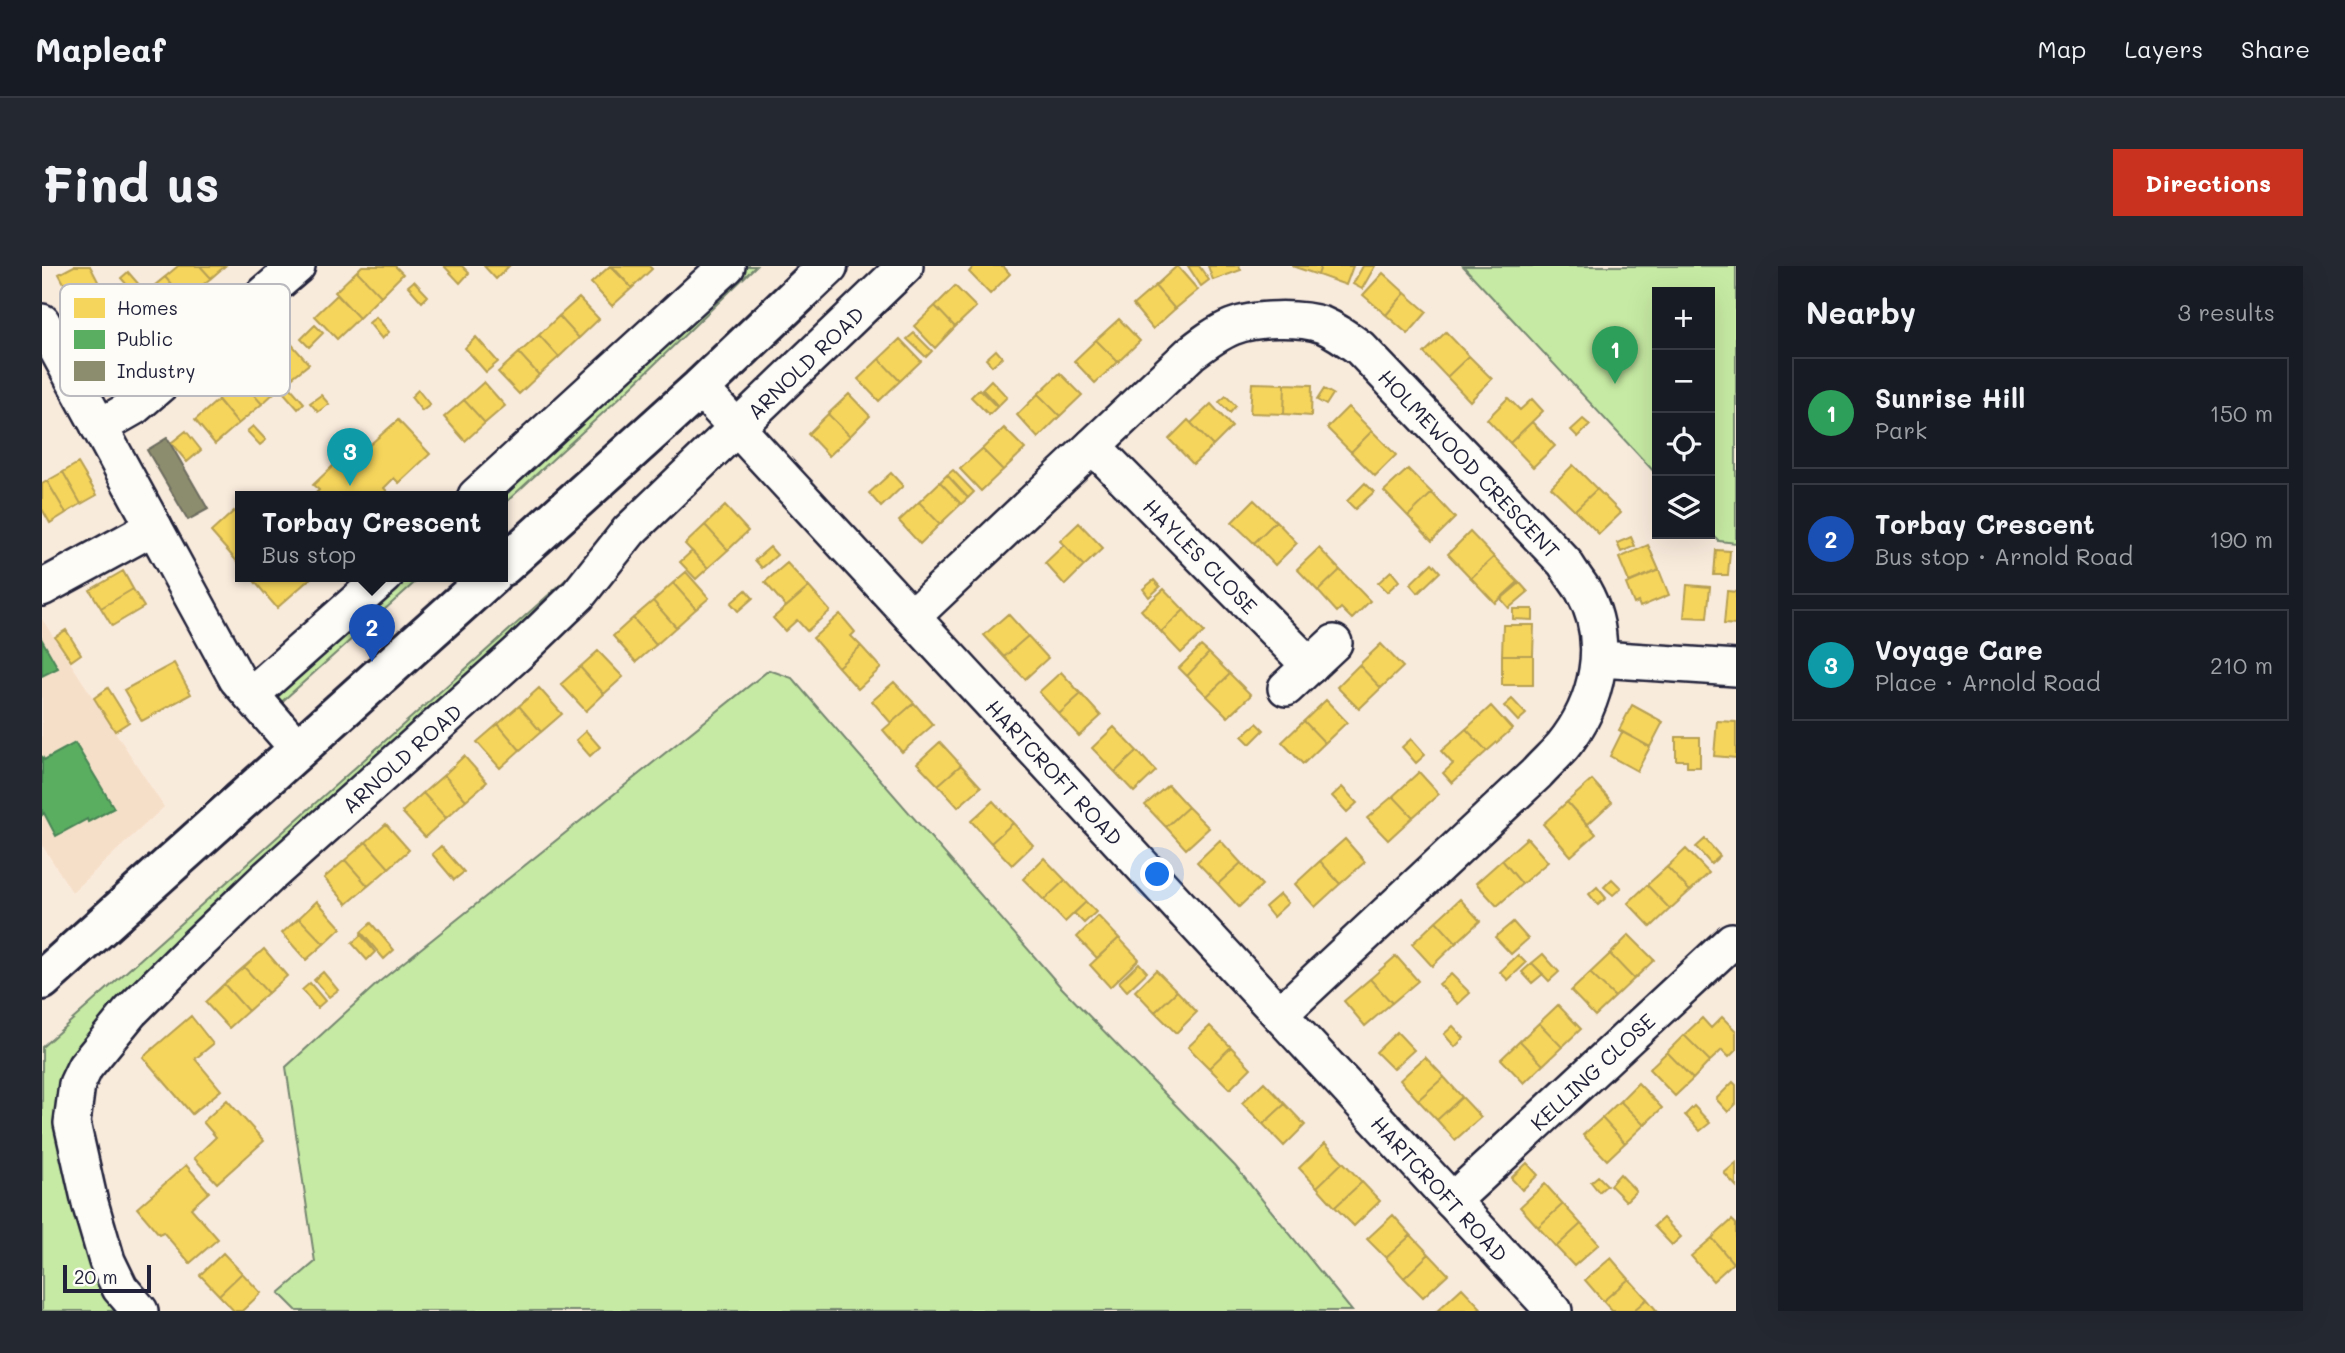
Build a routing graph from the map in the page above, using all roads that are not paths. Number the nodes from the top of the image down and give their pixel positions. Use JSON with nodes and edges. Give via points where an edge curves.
{"nodes":[{"id":1,"x":297,"y":266,"type":"edge"},
{"id":2,"x":727,"y":266,"type":"edge"},
{"id":3,"x":828,"y":266,"type":"edge"},
{"id":4,"x":905,"y":266,"type":"edge"},
{"id":5,"x":276,"y":284,"type":"edge"},
{"id":6,"x":42,"y":322,"type":"edge"},
{"id":7,"x":60,"y":355,"type":"edge"},
{"id":8,"x":701,"y":388,"type":"junction"},
{"id":9,"x":83,"y":396,"type":"edge"},
{"id":10,"x":147,"y":396,"type":"edge"},
{"id":11,"x":100,"y":427,"type":"junction"},
{"id":12,"x":737,"y":428,"type":"junction"},
{"id":13,"x":1093,"y":446,"type":"junction"},
{"id":14,"x":481,"y":491,"type":"edge"},
{"id":15,"x":154,"y":527,"type":"junction"},
{"id":16,"x":508,"y":562,"type":"edge"},
{"id":17,"x":378,"y":582,"type":"edge"},
{"id":18,"x":484,"y":582,"type":"edge"},
{"id":19,"x":42,"y":588,"type":"edge"},
{"id":20,"x":912,"y":617,"type":"junction"},
{"id":21,"x":1600,"y":659,"type":"junction"},
{"id":22,"x":1310,"y":666,"type":"dead end"},
{"id":23,"x":1736,"y":668,"type":"edge"},
{"id":24,"x":251,"y":695,"type":"junction"},
{"id":25,"x":299,"y":750,"type":"junction"},
{"id":26,"x":1732,"y":941,"type":"dead end"},
{"id":27,"x":42,"y":981,"type":"edge"},
{"id":28,"x":1280,"y":1014,"type":"junction"},
{"id":29,"x":1452,"y":1201,"type":"junction"},
{"id":30,"x":140,"y":1311,"type":"edge"},
{"id":31,"x":1554,"y":1311,"type":"edge"}],
"edges":[{"from":1,"to":5,"type":"street"},
{"from":2,"to":14,"type":"street"},
{"from":3,"to":8,"type":"main road"},
{"from":4,"to":12,"type":"street","name":"ARNOLD ROAD"},
{"from":6,"to":7,"type":"street"},
{"from":8,"to":12,"type":"street","name":"HARTCROFT ROAD"},
{"from":8,"to":16,"type":"main road"},
{"from":9,"to":11,"type":"street"},
{"from":10,"to":11,"type":"street"},
{"from":11,"to":15,"type":"street"},
{"from":12,"to":20,"type":"street","name":"HARTCROFT ROAD"},
{"from":12,"to":30,"type":"street","name":"ARNOLD ROAD","via":[[629,531],[578,595],[528,644],[194,948],[85,1067],[73,1100],[72,1123],[107,1261],[120,1288]]},
{"from":13,"to":20,"type":"street","name":"HOLMEWOOD CRESCENT"},
{"from":13,"to":21,"type":"street","name":"HOLMEWOOD CRESCENT","via":[[1211,338],[1234,326],[1265,320],[1321,324],[1360,348],[1564,563],[1584,592],[1596,624]]},
{"from":13,"to":22,"type":"street","name":"HAYLES CLOSE"},
{"from":15,"to":19,"type":"street"},
{"from":15,"to":24,"type":"street","via":[[237,679]]},
{"from":17,"to":24,"type":"street"},
{"from":18,"to":25,"type":"main road"},
{"from":20,"to":28,"type":"street","name":"HARTCROFT ROAD"},
{"from":21,"to":23,"type":"street"},
{"from":21,"to":28,"type":"street","name":"HOLMEWOOD CRESCENT","via":[[1592,692],[1562,746]]},
{"from":24,"to":25,"type":"street"},
{"from":25,"to":27,"type":"main road"},
{"from":26,"to":29,"type":"street","name":"KELLING CLOSE"},
{"from":28,"to":29,"type":"street","name":"HARTCROFT ROAD"},
{"from":29,"to":31,"type":"street","name":"HARTCROFT ROAD"}]}
